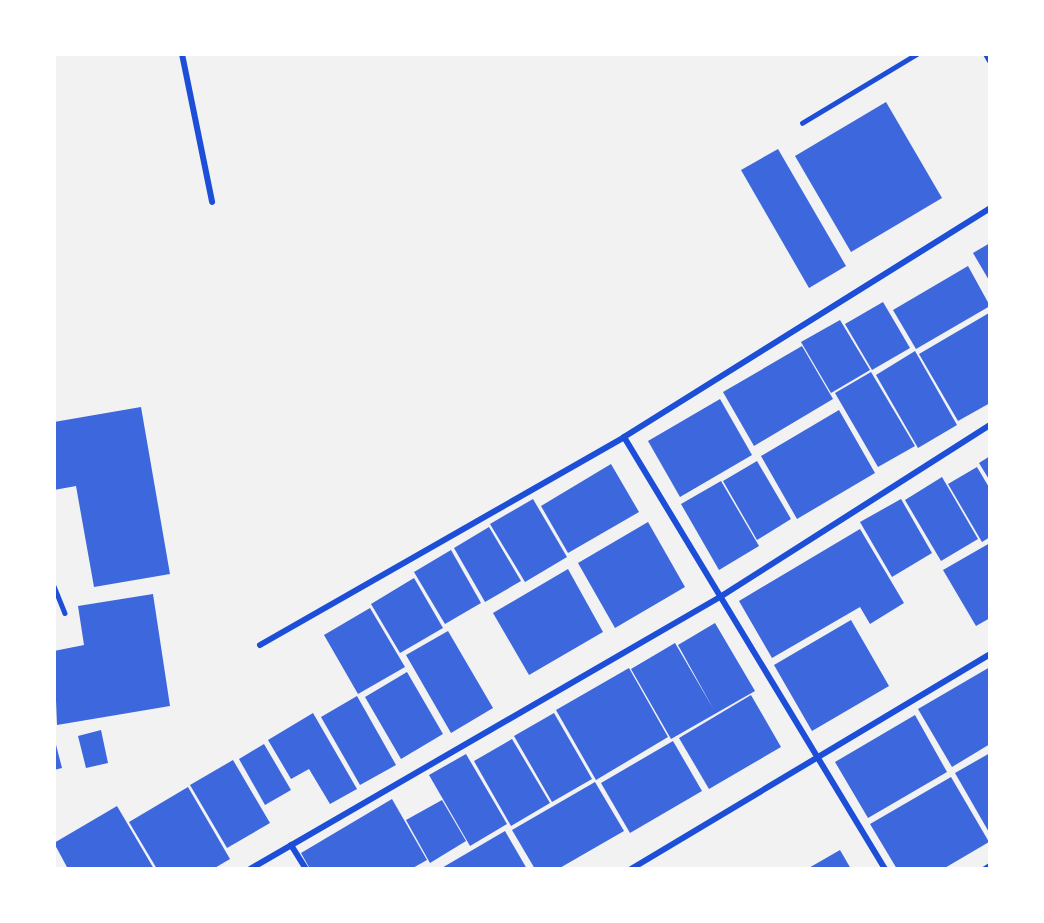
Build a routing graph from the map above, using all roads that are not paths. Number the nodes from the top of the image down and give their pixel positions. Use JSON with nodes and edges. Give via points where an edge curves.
{"nodes":[{"id":1,"x":182,"y":54,"type":"edge"},
{"id":2,"x":917,"y":54,"type":"edge"},
{"id":3,"x":986,"y":54,"type":"edge"},
{"id":4,"x":990,"y":61,"type":"edge"},
{"id":5,"x":802,"y":123,"type":"dead end"},
{"id":6,"x":212,"y":202,"type":"dead end"},
{"id":7,"x":990,"y":208,"type":"edge"},
{"id":8,"x":990,"y":425,"type":"edge"},
{"id":9,"x":624,"y":437,"type":"junction"},
{"id":10,"x":54,"y":586,"type":"edge"},
{"id":11,"x":720,"y":597,"type":"junction"},
{"id":12,"x":65,"y":613,"type":"dead end"},
{"id":13,"x":260,"y":645,"type":"dead end"},
{"id":14,"x":990,"y":654,"type":"edge"},
{"id":15,"x":819,"y":759,"type":"junction"},
{"id":16,"x":291,"y":845,"type":"junction"},
{"id":17,"x":990,"y":866,"type":"edge"},
{"id":18,"x":250,"y":869,"type":"edge"},
{"id":19,"x":306,"y":869,"type":"edge"},
{"id":20,"x":631,"y":869,"type":"edge"},
{"id":21,"x":885,"y":869,"type":"edge"},
{"id":22,"x":985,"y":869,"type":"edge"}],
"edges":[{"from":1,"to":6,"type":"street"},
{"from":2,"to":5,"type":"lane"},
{"from":3,"to":4,"type":"street"},
{"from":7,"to":9,"type":"street"},
{"from":8,"to":11,"type":"street"},
{"from":9,"to":11,"type":"street"},
{"from":9,"to":13,"type":"street"},
{"from":10,"to":12,"type":"lane"},
{"from":11,"to":15,"type":"street"},
{"from":11,"to":16,"type":"street"},
{"from":14,"to":15,"type":"street"},
{"from":15,"to":20,"type":"street"},
{"from":15,"to":21,"type":"street"},
{"from":16,"to":18,"type":"street"},
{"from":16,"to":19,"type":"street"},
{"from":17,"to":22,"type":"street"}]}
